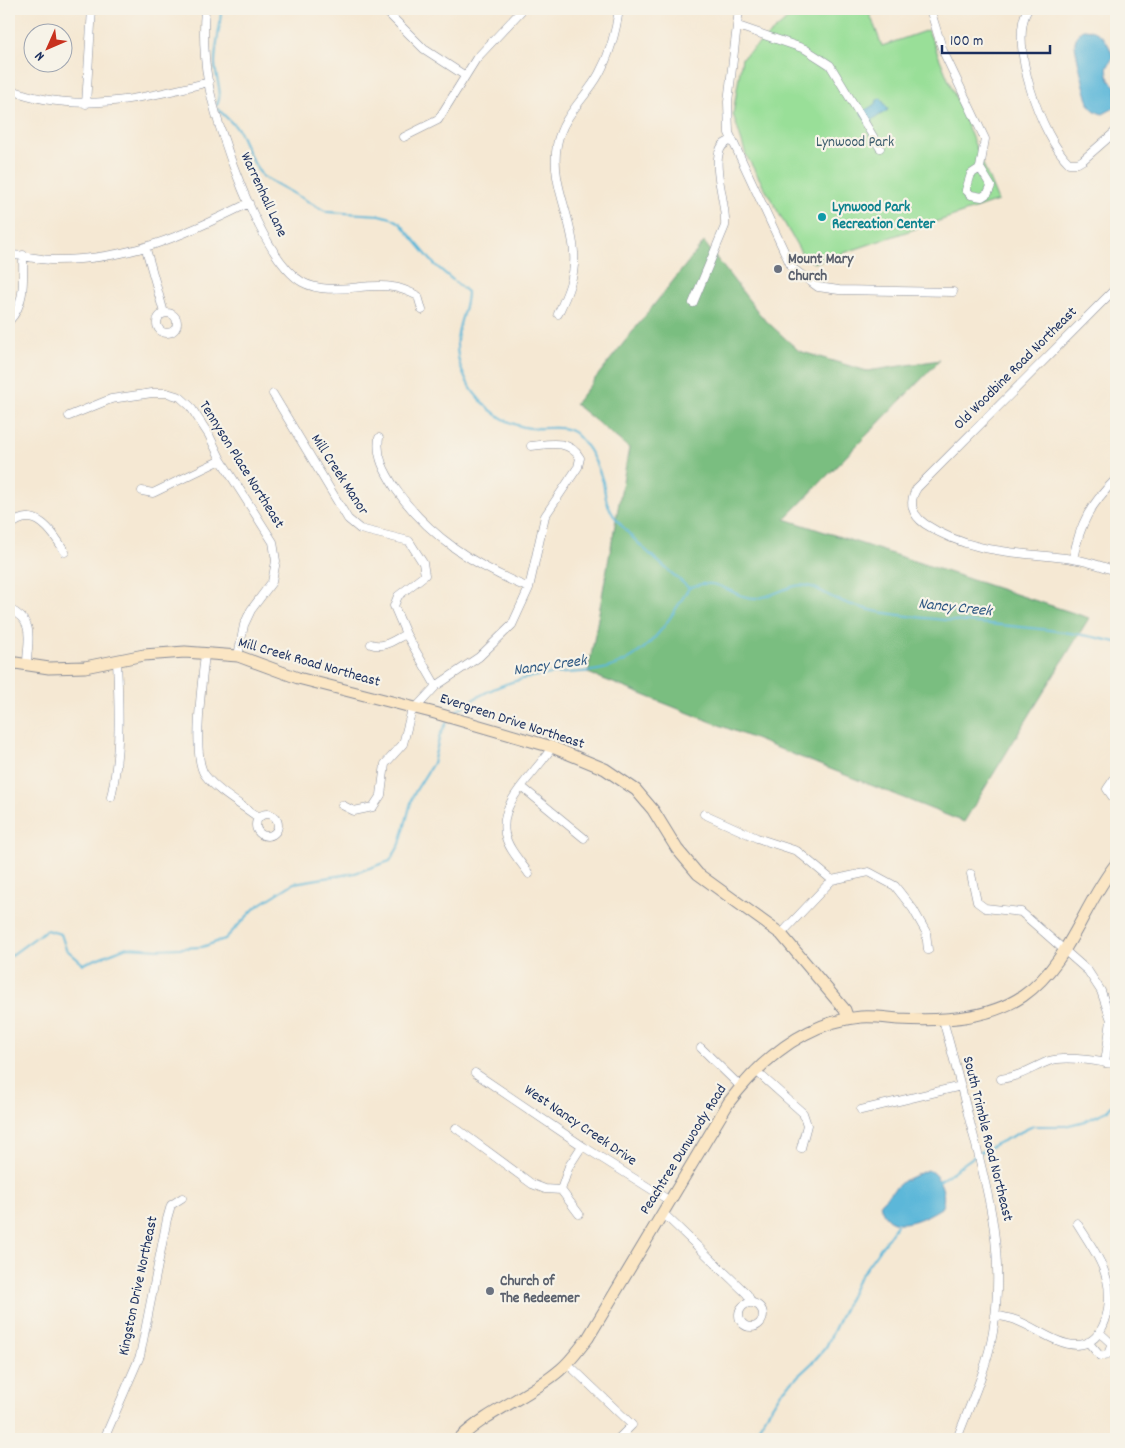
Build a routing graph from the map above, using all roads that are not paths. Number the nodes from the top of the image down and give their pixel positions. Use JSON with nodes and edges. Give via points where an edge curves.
{"nodes":[{"id":1,"x":92,"y":9,"type":"edge"},
{"id":2,"x":205,"y":9,"type":"edge"},
{"id":3,"x":384,"y":9,"type":"edge"},
{"id":4,"x":523,"y":9,"type":"edge"},
{"id":5,"x":619,"y":9,"type":"edge"},
{"id":6,"x":739,"y":9,"type":"edge"},
{"id":7,"x":930,"y":9,"type":"edge"},
{"id":8,"x":1028,"y":9,"type":"edge"},
{"id":9,"x":738,"y":26,"type":"junction"},
{"id":10,"x":464,"y":75,"type":"junction"},
{"id":11,"x":208,"y":82,"type":"junction"},
{"id":12,"x":9,"y":89,"type":"edge"},
{"id":13,"x":86,"y":104,"type":"junction"},
{"id":14,"x":1116,"y":131,"type":"edge"},
{"id":15,"x":404,"y":137,"type":"dead end"},
{"id":16,"x":732,"y":140,"type":"junction"},
{"id":17,"x":880,"y":148,"type":"dead end"},
{"id":18,"x":1074,"y":164,"type":"junction"},
{"id":19,"x":980,"y":168,"type":"dead end"},
{"id":20,"x":1074,"y":174,"type":"dead end"},
{"id":21,"x":249,"y":203,"type":"junction"},
{"id":22,"x":146,"y":248,"type":"junction"},
{"id":23,"x":9,"y":255,"type":"edge"},
{"id":24,"x":23,"y":255,"type":"junction"},
{"id":25,"x":1116,"y":288,"type":"edge"},
{"id":26,"x":953,"y":292,"type":"dead end"},
{"id":27,"x":694,"y":303,"type":"dead end"},
{"id":28,"x":422,"y":310,"type":"dead end"},
{"id":29,"x":164,"y":313,"type":"dead end"},
{"id":30,"x":558,"y":314,"type":"dead end"},
{"id":31,"x":9,"y":321,"type":"edge"},
{"id":32,"x":273,"y":394,"type":"dead end"},
{"id":33,"x":69,"y":416,"type":"dead end"},
{"id":34,"x":379,"y":438,"type":"dead end"},
{"id":35,"x":531,"y":446,"type":"dead end"},
{"id":36,"x":221,"y":460,"type":"junction"},
{"id":37,"x":1116,"y":479,"type":"edge"},
{"id":38,"x":142,"y":491,"type":"dead end"},
{"id":39,"x":9,"y":527,"type":"edge"},
{"id":40,"x":64,"y":552,"type":"dead end"},
{"id":41,"x":1073,"y":559,"type":"junction"},
{"id":42,"x":1116,"y":572,"type":"edge"},
{"id":43,"x":528,"y":588,"type":"junction"},
{"id":44,"x":9,"y":609,"type":"edge"},
{"id":45,"x":406,"y":634,"type":"junction"},
{"id":46,"x":371,"y":644,"type":"dead end"},
{"id":47,"x":205,"y":653,"type":"junction"},
{"id":48,"x":238,"y":656,"type":"junction"},
{"id":49,"x":117,"y":661,"type":"junction"},
{"id":50,"x":9,"y":662,"type":"edge"},
{"id":51,"x":27,"y":664,"type":"junction"},
{"id":52,"x":436,"y":686,"type":"junction"},
{"id":53,"x":416,"y":708,"type":"junction"},
{"id":54,"x":552,"y":747,"type":"junction"},
{"id":55,"x":1116,"y":776,"type":"edge"},
{"id":56,"x":522,"y":787,"type":"junction"},
{"id":57,"x":111,"y":797,"type":"dead end"},
{"id":58,"x":1116,"y":802,"type":"edge"},
{"id":59,"x":342,"y":805,"type":"dead end"},
{"id":60,"x":704,"y":814,"type":"dead end"},
{"id":61,"x":259,"y":818,"type":"dead end"},
{"id":62,"x":584,"y":838,"type":"dead end"},
{"id":63,"x":1116,"y":864,"type":"edge"},
{"id":64,"x":529,"y":874,"type":"dead end"},
{"id":65,"x":971,"y":874,"type":"dead end"},
{"id":66,"x":832,"y":880,"type":"junction"},
{"id":67,"x":781,"y":934,"type":"junction"},
{"id":68,"x":928,"y":950,"type":"dead end"},
{"id":69,"x":1065,"y":950,"type":"junction"},
{"id":70,"x":848,"y":1019,"type":"junction"},
{"id":71,"x":943,"y":1020,"type":"junction"},
{"id":72,"x":701,"y":1048,"type":"dead end"},
{"id":73,"x":1105,"y":1062,"type":"junction"},
{"id":74,"x":1116,"y":1064,"type":"edge"},
{"id":75,"x":755,"y":1070,"type":"junction"},
{"id":76,"x":475,"y":1074,"type":"dead end"},
{"id":77,"x":1001,"y":1079,"type":"dead end"},
{"id":78,"x":960,"y":1086,"type":"junction"},
{"id":79,"x":741,"y":1087,"type":"junction"},
{"id":80,"x":861,"y":1110,"type":"dead end"},
{"id":81,"x":456,"y":1128,"type":"dead end"},
{"id":82,"x":582,"y":1146,"type":"junction"},
{"id":83,"x":801,"y":1148,"type":"dead end"},
{"id":84,"x":561,"y":1190,"type":"junction"},
{"id":85,"x":182,"y":1198,"type":"dead end"},
{"id":86,"x":670,"y":1201,"type":"junction"},
{"id":87,"x":663,"y":1213,"type":"junction"},
{"id":88,"x":578,"y":1214,"type":"dead end"},
{"id":89,"x":1078,"y":1223,"type":"dead end"},
{"id":90,"x":752,"y":1303,"type":"dead end"},
{"id":91,"x":995,"y":1315,"type":"junction"},
{"id":92,"x":1100,"y":1333,"type":"junction"},
{"id":93,"x":1088,"y":1342,"type":"junction"},
{"id":94,"x":567,"y":1363,"type":"junction"},
{"id":95,"x":104,"y":1439,"type":"edge"},
{"id":96,"x":459,"y":1439,"type":"edge"},
{"id":97,"x":618,"y":1439,"type":"edge"},
{"id":98,"x":957,"y":1439,"type":"edge"}],
"edges":[{"from":1,"to":13,"type":"street"},
{"from":2,"to":11,"type":"street","name":"Warrenhall Lane","via":[[203,36]]},
{"from":3,"to":10,"type":"street","via":[[424,49]]},
{"from":4,"to":10,"type":"street"},
{"from":5,"to":30,"type":"street","via":[[613,41],[599,74],[569,115],[557,143],[556,175],[574,253],[571,280]]},
{"from":6,"to":9,"type":"street"},
{"from":7,"to":19,"type":"street","via":[[943,51],[985,139]]},
{"from":8,"to":18,"type":"street","via":[[1021,34],[1024,65],[1050,138],[1065,159]]},
{"from":9,"to":16,"type":"street","via":[[728,102]]},
{"from":9,"to":17,"type":"street","via":[[805,49],[830,65]]},
{"from":10,"to":15,"type":"street","via":[[438,120]]},
{"from":11,"to":13,"type":"street","via":[[159,95]]},
{"from":11,"to":21,"type":"street","name":"Warrenhall Lane","via":[[226,145]]},
{"from":12,"to":13,"type":"street","via":[[38,98]]},
{"from":14,"to":18,"type":"street"},
{"from":16,"to":26,"type":"street","via":[[792,268],[804,278],[818,287],[839,290]]},
{"from":16,"to":27,"type":"street","via":[[719,150],[725,226]]},
{"from":18,"to":20,"type":"street"},
{"from":21,"to":22,"type":"street","via":[[192,231]]},
{"from":21,"to":28,"type":"street","name":"Warrenhall Lane","via":[[273,248],[302,281],[322,288],[392,286],[418,296]]},
{"from":22,"to":24,"type":"street","via":[[100,257],[53,260]]},
{"from":22,"to":29,"type":"street"},
{"from":23,"to":24,"type":"street"},
{"from":24,"to":31,"type":"street","via":[[24,288],[17,312]]},
{"from":25,"to":41,"type":"street","name":"Old Woodbine Road Northeast","via":[[917,488],[912,500],[916,516],[951,539],[983,550]]},
{"from":32,"to":45,"type":"street","name":"Mill Creek Manor","via":[[348,519],[360,529],[409,541],[423,563],[425,575],[395,600],[394,606]]},
{"from":33,"to":36,"type":"street","name":"Tennyson Place Northeast","via":[[111,399],[168,393],[190,406],[210,435]]},
{"from":34,"to":43,"type":"street","via":[[377,450],[388,478],[430,531],[469,559]]},
{"from":35,"to":43,"type":"street","via":[[564,444],[576,451],[580,458],[578,467],[545,516]]},
{"from":36,"to":38,"type":"street","via":[[153,493]]},
{"from":36,"to":48,"type":"street","name":"Tennyson Place Northeast","via":[[273,542],[276,561],[272,582],[244,625]]},
{"from":37,"to":41,"type":"street","via":[[1089,510]]},
{"from":39,"to":40,"type":"street","via":[[25,518],[44,523],[54,533]]},
{"from":41,"to":42,"type":"street"},
{"from":43,"to":52,"type":"street","via":[[506,632],[479,657]]},
{"from":44,"to":51,"type":"street","via":[[23,619],[30,635]]},
{"from":45,"to":46,"type":"street","via":[[384,645]]},
{"from":45,"to":52,"type":"street","name":"Mill Creek Manor"},
{"from":47,"to":48,"type":"street","name":"Mill Creek Road Northeast"},
{"from":47,"to":49,"type":"street","name":"Mill Creek Road Northeast","via":[[144,655]]},
{"from":47,"to":61,"type":"street","via":[[198,738],[200,765],[204,775]]},
{"from":48,"to":53,"type":"street","name":"Mill Creek Road Northeast","via":[[298,678]]},
{"from":49,"to":51,"type":"street","name":"Mill Creek Road Northeast","via":[[85,667],[49,668]]},
{"from":49,"to":57,"type":"street","via":[[117,768]]},
{"from":50,"to":51,"type":"street","name":"Mill Creek Road Northeast"},
{"from":52,"to":53,"type":"street"},
{"from":53,"to":54,"type":"street","name":"Evergreen Drive Northeast"},
{"from":53,"to":59,"type":"street","via":[[410,713],[403,744],[385,764],[378,802],[373,807],[354,811]]},
{"from":54,"to":56,"type":"street"},
{"from":54,"to":67,"type":"street","name":"Evergreen Drive Northeast","via":[[605,769],[636,790],[653,810],[677,850],[698,874]]},
{"from":55,"to":58,"type":"street","via":[[1108,789]]},
{"from":56,"to":62,"type":"street"},
{"from":56,"to":64,"type":"street","via":[[506,809],[505,834],[511,849]]},
{"from":60,"to":66,"type":"street","via":[[797,851]]},
{"from":63,"to":69,"type":"street","name":"Peachtree Dunwoody Road"},
{"from":65,"to":69,"type":"street","via":[[977,902],[985,908],[1021,912]]},
{"from":66,"to":67,"type":"street"},
{"from":66,"to":68,"type":"street","via":[[869,872],[895,886],[926,932]]},
{"from":67,"to":70,"type":"street","name":"Evergreen Drive Northeast","via":[[845,1010]]},
{"from":69,"to":71,"type":"street","name":"Peachtree Dunwoody Road","via":[[1023,996],[985,1013]]},
{"from":69,"to":73,"type":"street","via":[[1088,971],[1101,991],[1111,1020]]},
{"from":70,"to":71,"type":"street","name":"Peachtree Dunwoody Road"},
{"from":70,"to":75,"type":"street","name":"Peachtree Dunwoody Road","via":[[802,1035]]},
{"from":71,"to":78,"type":"street","name":"South Trimble Road Northeast"},
{"from":72,"to":79,"type":"street"},
{"from":73,"to":74,"type":"street"},
{"from":73,"to":77,"type":"street","via":[[1050,1061],[1015,1077]]},
{"from":75,"to":79,"type":"street","name":"Peachtree Dunwoody Road"},
{"from":75,"to":83,"type":"street","via":[[803,1113],[807,1126]]},
{"from":76,"to":82,"type":"street","name":"West Nancy Creek Drive"},
{"from":78,"to":80,"type":"street"},
{"from":78,"to":91,"type":"street","name":"South Trimble Road Northeast","via":[[994,1217],[998,1278]]},
{"from":79,"to":86,"type":"street","name":"Peachtree Dunwoody Road"},
{"from":81,"to":84,"type":"street","via":[[532,1184]]},
{"from":82,"to":84,"type":"street","via":[[569,1166]]},
{"from":82,"to":86,"type":"street","name":"West Nancy Creek Drive"},
{"from":84,"to":88,"type":"street"},
{"from":85,"to":95,"type":"street","name":"Kingston Drive Northeast","via":[[171,1205],[169,1212],[140,1356]]},
{"from":86,"to":87,"type":"street","name":"Peachtree Dunwoody Road"},
{"from":87,"to":90,"type":"street","via":[[747,1294]]},
{"from":87,"to":94,"type":"street","name":"Peachtree Dunwoody Road","via":[[588,1338]]},
{"from":89,"to":92,"type":"street","via":[[1100,1262],[1108,1285],[1106,1317]]},
{"from":91,"to":93,"type":"street","via":[[1016,1320],[1067,1343]]},
{"from":91,"to":98,"type":"street","name":"South Trimble Road Northeast","via":[[985,1367]]},
{"from":92,"to":93,"type":"street"},
{"from":92,"to":93,"type":"street","via":[[1112,1344],[1108,1354],[1100,1356]]},
{"from":94,"to":96,"type":"street","name":"Peachtree Dunwoody Road","via":[[547,1380],[484,1417]]},
{"from":94,"to":97,"type":"street","via":[[632,1425]]}]}
